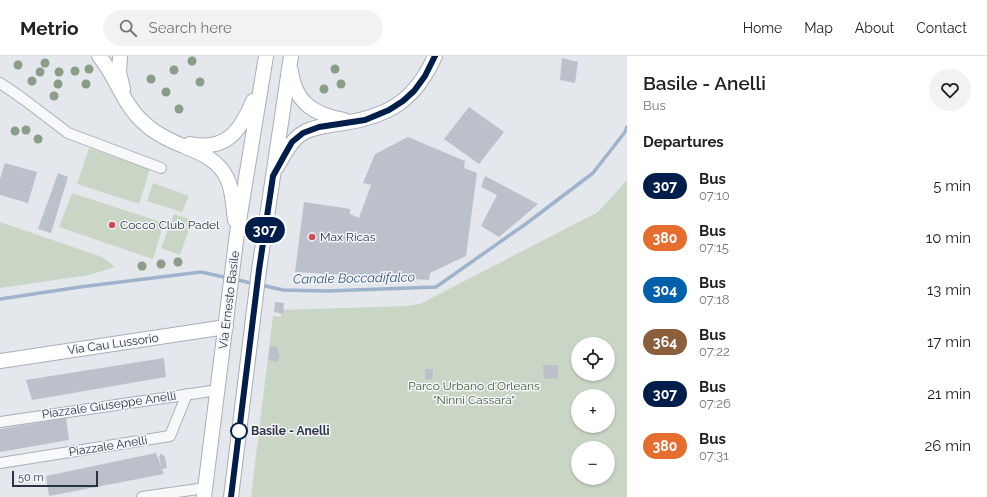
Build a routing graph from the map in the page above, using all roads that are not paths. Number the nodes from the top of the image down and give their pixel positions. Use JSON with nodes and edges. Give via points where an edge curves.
{"nodes":[{"id":1,"x":99,"y":56,"type":"edge"},
{"id":2,"x":120,"y":56,"type":"edge"},
{"id":3,"x":434,"y":58,"type":"edge"},
{"id":4,"x":265,"y":59,"type":"edge"},
{"id":5,"x":290,"y":59,"type":"edge"},
{"id":6,"x":0,"y":83,"type":"edge"},
{"id":7,"x":127,"y":101,"type":"junction"},
{"id":8,"x":352,"y":122,"type":"junction"},
{"id":9,"x":174,"y":142,"type":"junction"},
{"id":10,"x":162,"y":168,"type":"dead end"},
{"id":11,"x":273,"y":176,"type":"junction"},
{"id":12,"x":237,"y":233,"type":"junction"},
{"id":13,"x":226,"y":327,"type":"junction"},
{"id":14,"x":0,"y":361,"type":"edge"},
{"id":15,"x":218,"y":390,"type":"junction"},
{"id":16,"x":187,"y":394,"type":"junction"},
{"id":17,"x":0,"y":422,"type":"edge"},
{"id":18,"x":0,"y":463,"type":"edge"},
{"id":19,"x":204,"y":492,"type":"edge"},
{"id":20,"x":142,"y":497,"type":"edge"},
{"id":21,"x":231,"y":497,"type":"edge"}],
"edges":[{"from":1,"to":7,"type":"street"},
{"from":2,"to":7,"type":"street","via":[[119,72]]},
{"from":3,"to":8,"type":"street","via":[[425,76],[403,101],[378,115]]},
{"from":4,"to":9,"type":"street","via":[[246,118],[233,135],[208,145]]},
{"from":4,"to":12,"type":"street","name":"Via Ernesto Basile"},
{"from":5,"to":8,"type":"street","via":[[292,81],[306,105],[326,116]]},
{"from":5,"to":11,"type":"street"},
{"from":6,"to":10,"type":"street","via":[[68,133]]},
{"from":7,"to":9,"type":"street","via":[[143,122]]},
{"from":8,"to":11,"type":"street","via":[[319,127],[303,133],[292,142]]},
{"from":9,"to":12,"type":"street","via":[[202,154],[221,168],[228,180]]},
{"from":11,"to":21,"type":"street"},
{"from":12,"to":13,"type":"street","name":"Via Ernesto Basile"},
{"from":13,"to":14,"type":"street","name":"Via Cau Lussorio"},
{"from":13,"to":15,"type":"street","name":"Via Ernesto Basile"},
{"from":15,"to":16,"type":"street","name":"Piazzale Giuseppe Anelli"},
{"from":15,"to":19,"type":"street","name":"Via Ernesto Basile"},
{"from":16,"to":17,"type":"street","name":"Piazzale Giuseppe Anelli"},
{"from":16,"to":18,"type":"street","name":"Piazzale Anelli","via":[[170,436]]},
{"from":19,"to":20,"type":"street"}]}
